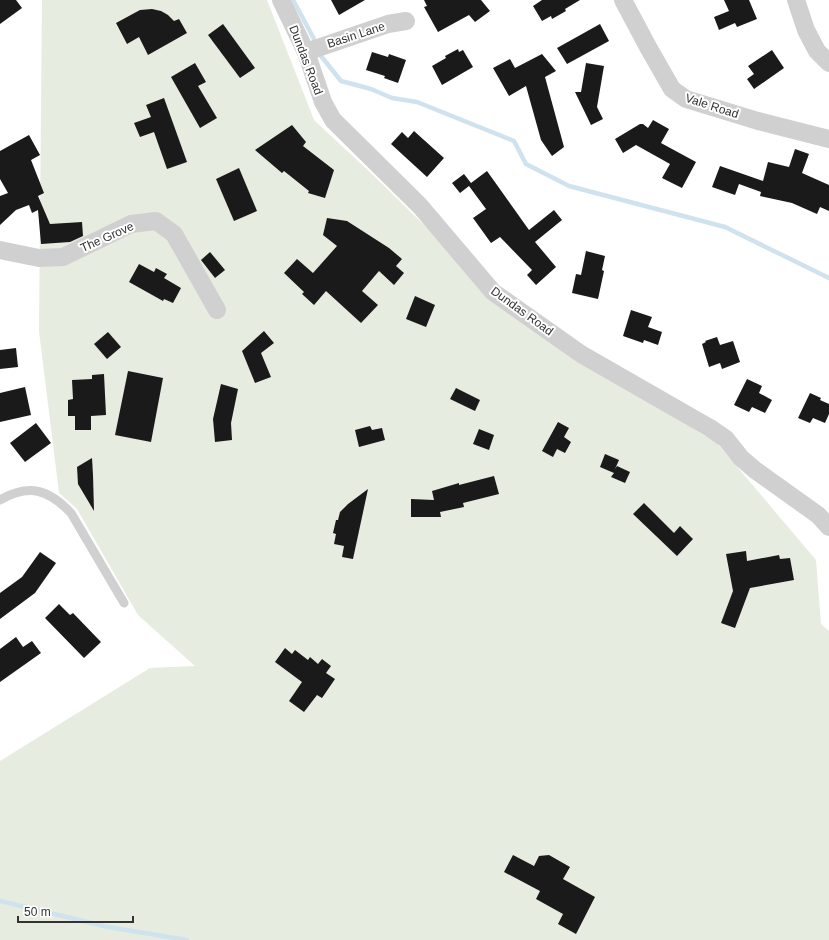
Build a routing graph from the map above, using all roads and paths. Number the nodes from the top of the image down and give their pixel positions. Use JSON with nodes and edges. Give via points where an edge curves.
{"nodes":[{"id":1,"x":281,"y":0,"type":"edge"},
{"id":2,"x":623,"y":0,"type":"edge"},
{"id":3,"x":796,"y":0,"type":"edge"},
{"id":4,"x":406,"y":21,"type":"dead end"},
{"id":5,"x":306,"y":52,"type":"junction"},
{"id":6,"x":829,"y":62,"type":"edge"},
{"id":7,"x":829,"y":139,"type":"edge"},
{"id":8,"x":0,"y":250,"type":"edge"},
{"id":9,"x":217,"y":310,"type":"dead end"},
{"id":10,"x":0,"y":500,"type":"edge"},
{"id":11,"x":829,"y":527,"type":"edge"},
{"id":12,"x":124,"y":603,"type":"dead end"}],
"edges":[{"from":1,"to":5,"type":"street","name":"Dundas Road"},
{"from":2,"to":7,"type":"street","name":"Vale Road","via":[[672,90],[686,99]]},
{"from":3,"to":6,"type":"street","via":[[806,30],[817,51]]},
{"from":4,"to":5,"type":"street","name":"Basin Lane","via":[[388,24]]},
{"from":5,"to":11,"type":"street","name":"Dundas Road","via":[[323,102],[333,120],[420,206],[493,292],[581,354],[726,439],[741,458],[755,470],[818,515]]},
{"from":8,"to":9,"type":"street","name":"The Grove","via":[[39,258],[63,257],[131,224],[156,221],[174,234]]},
{"from":10,"to":12,"type":"lane","via":[[36,490],[59,500],[71,513]]}]}
